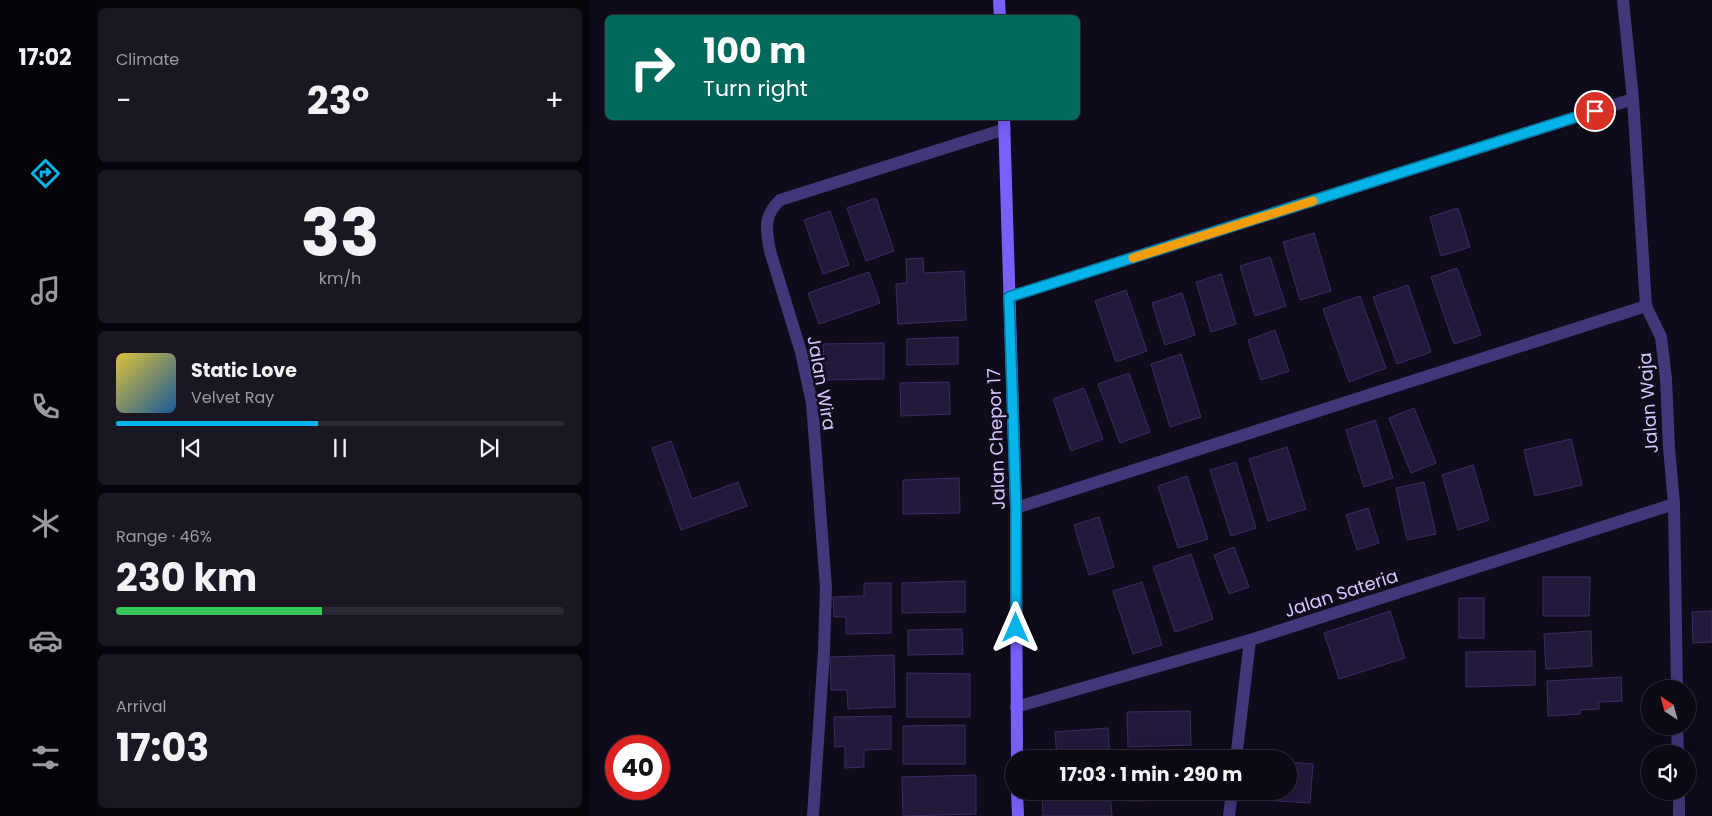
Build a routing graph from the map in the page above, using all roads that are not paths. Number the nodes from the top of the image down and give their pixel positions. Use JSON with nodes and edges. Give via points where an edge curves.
{"nodes":[{"id":1,"x":999,"y":0,"type":"edge"},
{"id":2,"x":1623,"y":0,"type":"edge"},
{"id":3,"x":1000,"y":15,"type":"edge"},
{"id":4,"x":1632,"y":99,"type":"junction"},
{"id":5,"x":1005,"y":123,"type":"edge"},
{"id":6,"x":1009,"y":297,"type":"junction"},
{"id":7,"x":1646,"y":306,"type":"junction"},
{"id":8,"x":1674,"y":504,"type":"junction"},
{"id":9,"x":1016,"y":508,"type":"junction"},
{"id":10,"x":1250,"y":640,"type":"junction"},
{"id":11,"x":1677,"y":680,"type":"edge"},
{"id":12,"x":1016,"y":707,"type":"junction"},
{"id":13,"x":1017,"y":750,"type":"edge"},
{"id":14,"x":1237,"y":750,"type":"edge"},
{"id":15,"x":1017,"y":800,"type":"edge"},
{"id":16,"x":1231,"y":800,"type":"edge"},
{"id":17,"x":1678,"y":800,"type":"edge"},
{"id":18,"x":813,"y":816,"type":"edge"},
{"id":19,"x":1018,"y":816,"type":"edge"},
{"id":20,"x":1229,"y":816,"type":"edge"},
{"id":21,"x":1679,"y":816,"type":"edge"}],
"edges":[{"from":1,"to":3,"type":"street"},
{"from":2,"to":4,"type":"street","name":"Jalan Waja"},
{"from":4,"to":6,"type":"street"},
{"from":4,"to":7,"type":"street","name":"Jalan Waja"},
{"from":5,"to":6,"type":"street","name":"Jalan Chepor 17"},
{"from":5,"to":18,"type":"street","name":"Jalan Wira","via":[[780,200],[768,215],[770,251],[801,352],[812,403],[826,588]]},
{"from":6,"to":9,"type":"street","name":"Jalan Chepor 17"},
{"from":7,"to":8,"type":"street","name":"Jalan Waja","via":[[1661,337]]},
{"from":7,"to":9,"type":"street"},
{"from":8,"to":10,"type":"street","name":"Jalan Sateria"},
{"from":8,"to":11,"type":"street","name":"Jalan Waja"},
{"from":9,"to":12,"type":"street","name":"Jalan Chepor 17"},
{"from":10,"to":12,"type":"street","name":"Jalan Sateria"},
{"from":10,"to":14,"type":"street"},
{"from":12,"to":13,"type":"street","name":"Jalan Chepor 17"},
{"from":15,"to":19,"type":"street"},
{"from":16,"to":20,"type":"street"},
{"from":17,"to":21,"type":"street"}]}
